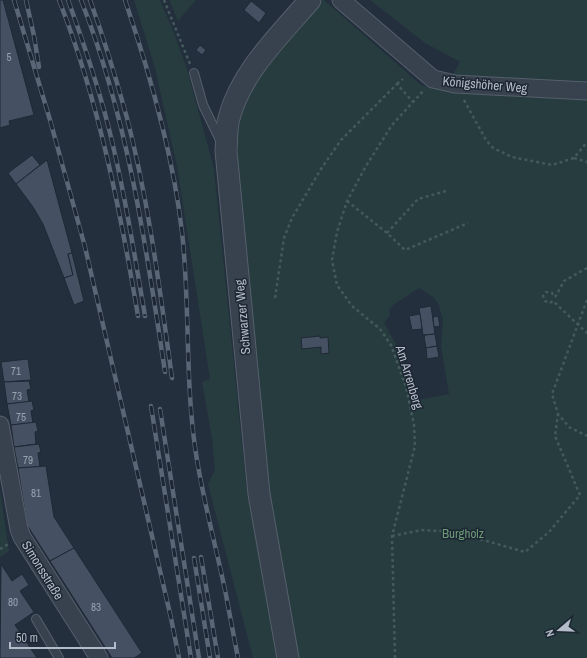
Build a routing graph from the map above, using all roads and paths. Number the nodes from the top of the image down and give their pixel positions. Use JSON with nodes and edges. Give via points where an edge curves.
{"nodes":[{"id":1,"x":164,"y":0,"type":"edge"},
{"id":2,"x":310,"y":0,"type":"edge"},
{"id":3,"x":341,"y":0,"type":"edge"},
{"id":4,"x":194,"y":73,"type":"joint"},
{"id":5,"x":403,"y":79,"type":"dead end"},
{"id":6,"x":433,"y":79,"type":"junction"},
{"id":7,"x":397,"y":84,"type":"junction"},
{"id":8,"x":455,"y":84,"type":"junction"},
{"id":9,"x":587,"y":91,"type":"edge"},
{"id":10,"x":413,"y":102,"type":"junction"},
{"id":11,"x":587,"y":142,"type":"edge"},
{"id":12,"x":226,"y":151,"type":"junction"},
{"id":13,"x":574,"y":158,"type":"junction"},
{"id":14,"x":587,"y":162,"type":"edge"},
{"id":15,"x":446,"y":191,"type":"dead end"},
{"id":16,"x":347,"y":201,"type":"junction"},
{"id":17,"x":468,"y":224,"type":"dead end"},
{"id":18,"x":387,"y":233,"type":"junction"},
{"id":19,"x":587,"y":268,"type":"edge"},
{"id":20,"x":275,"y":298,"type":"dead end"},
{"id":21,"x":587,"y":300,"type":"edge"},
{"id":22,"x":578,"y":325,"type":"junction"},
{"id":23,"x":587,"y":333,"type":"edge"},
{"id":24,"x":558,"y":414,"type":"junction"},
{"id":25,"x":0,"y":425,"type":"edge"},
{"id":26,"x":587,"y":436,"type":"edge"},
{"id":27,"x":392,"y":536,"type":"junction"},
{"id":28,"x":36,"y":619,"type":"dead end"},
{"id":29,"x":59,"y":658,"type":"edge"},
{"id":30,"x":99,"y":658,"type":"edge"},
{"id":31,"x":288,"y":658,"type":"edge"},
{"id":32,"x":395,"y":658,"type":"edge"}],
"edges":[{"from":1,"to":4,"type":"path"},
{"from":2,"to":12,"type":"street","name":"Schwarzer Weg","via":[[256,65],[240,91],[229,118]]},
{"from":3,"to":6,"type":"street","name":"Königshöher Weg"},
{"from":4,"to":12,"type":"lane","via":[[203,105]]},
{"from":5,"to":7,"type":"path"},
{"from":6,"to":8,"type":"street","name":"Königshöher Weg"},
{"from":6,"to":10,"type":"path","name":"Am Arrenberg"},
{"from":7,"to":10,"type":"path"},
{"from":7,"to":20,"type":"path","via":[[341,140],[292,218],[284,238]]},
{"from":8,"to":9,"type":"street","name":"Königshöher Weg"},
{"from":8,"to":13,"type":"path","via":[[493,148],[512,157],[552,165]]},
{"from":10,"to":16,"type":"path","name":"Am Arrenberg","via":[[392,125]]},
{"from":11,"to":13,"type":"path"},
{"from":12,"to":31,"type":"street","name":"Schwarzer Weg","via":[[259,494]]},
{"from":13,"to":14,"type":"path"},
{"from":15,"to":18,"type":"path","via":[[418,198]]},
{"from":16,"to":18,"type":"path"},
{"from":16,"to":27,"type":"path","name":"Am Arrenberg","via":[[337,232],[332,260],[337,285],[352,306],[380,329],[391,345],[406,387],[414,425],[415,446]]},
{"from":17,"to":18,"type":"path","via":[[405,250]]},
{"from":19,"to":22,"type":"path","via":[[564,281],[556,296],[546,292],[543,296],[545,301],[553,301]]},
{"from":21,"to":22,"type":"path"},
{"from":22,"to":23,"type":"path"},
{"from":22,"to":24,"type":"path","via":[[552,394]]},
{"from":24,"to":26,"type":"path","via":[[569,427]]},
{"from":24,"to":27,"type":"path","via":[[555,436],[580,495],[548,532],[525,552],[455,532],[422,530]]},
{"from":25,"to":30,"type":"street","name":"Simonsstraße","via":[[22,536]]},
{"from":27,"to":32,"type":"path","name":"Am Arrenberg"},
{"from":28,"to":29,"type":"lane"}]}
